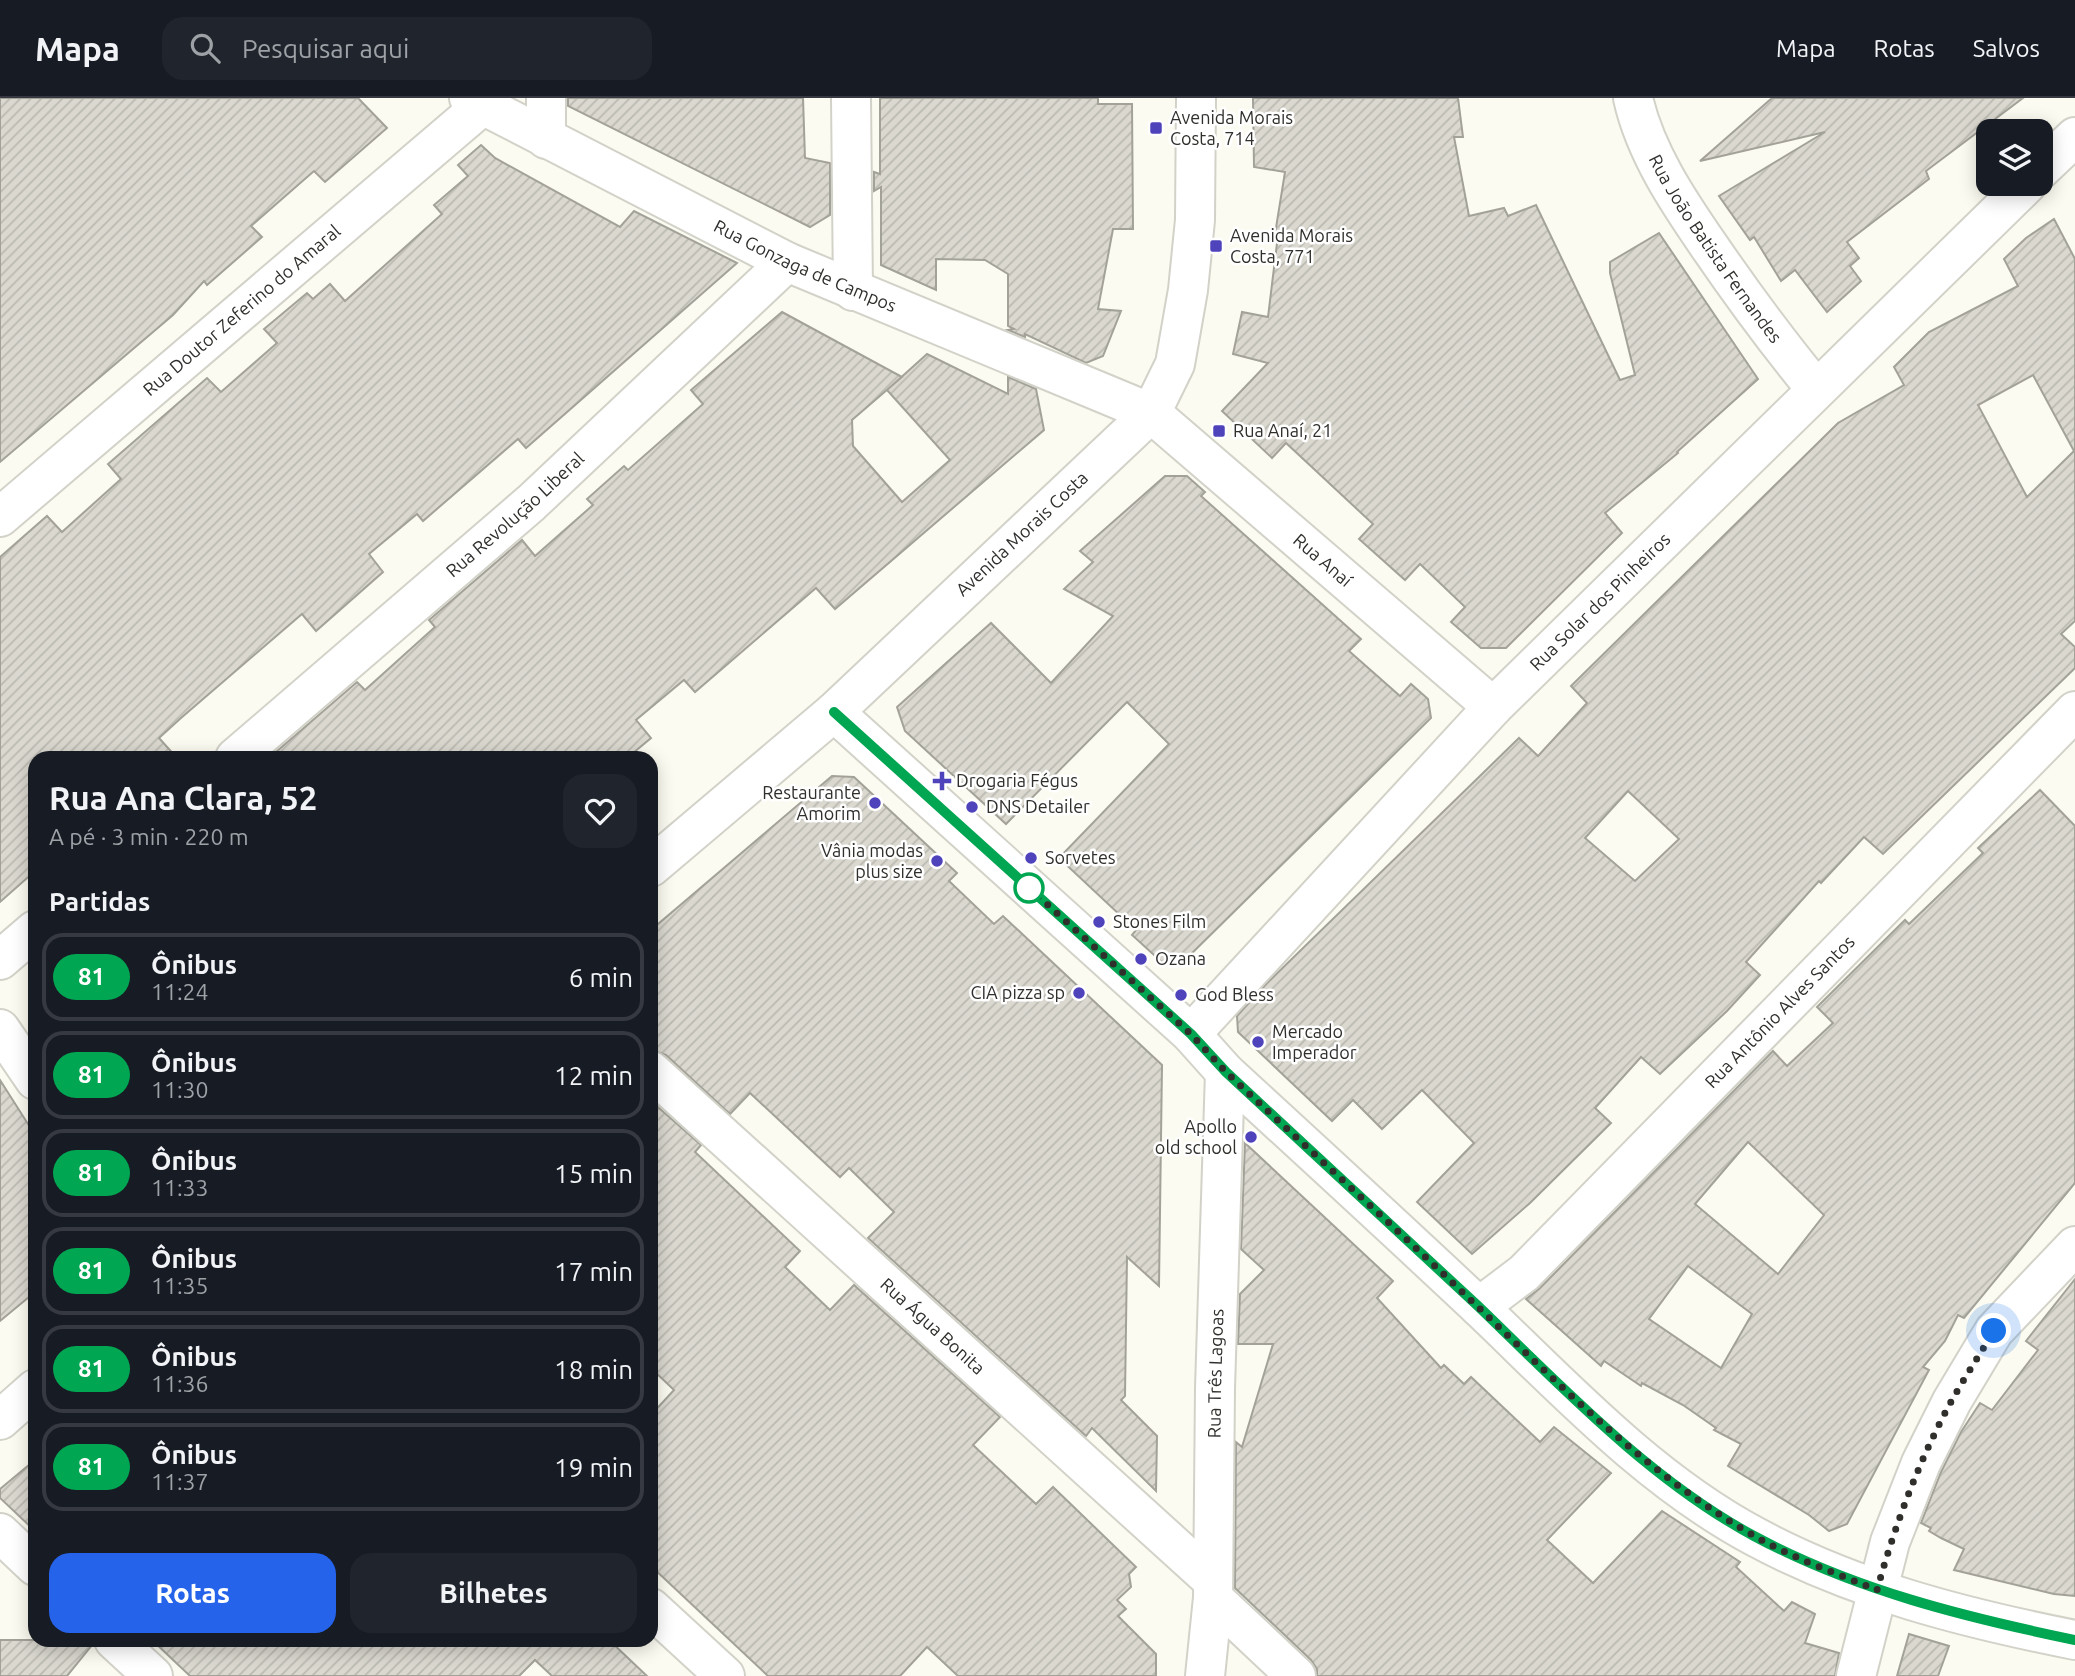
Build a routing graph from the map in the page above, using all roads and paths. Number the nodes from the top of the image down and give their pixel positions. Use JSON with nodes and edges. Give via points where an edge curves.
{"nodes":[{"id":1,"x":546,"y":98,"type":"edge"},
{"id":2,"x":851,"y":98,"type":"edge"},
{"id":3,"x":1196,"y":98,"type":"edge"},
{"id":4,"x":1633,"y":98,"type":"edge"},
{"id":5,"x":476,"y":101,"type":"edge"},
{"id":6,"x":2075,"y":136,"type":"edge"},
{"id":7,"x":545,"y":139,"type":"junction"},
{"id":8,"x":2053,"y":157,"type":"edge"},
{"id":9,"x":2014,"y":196,"type":"edge"},
{"id":10,"x":787,"y":262,"type":"junction"},
{"id":11,"x":853,"y":291,"type":"junction"},
{"id":12,"x":1816,"y":389,"type":"junction"},
{"id":13,"x":1152,"y":413,"type":"junction"},
{"id":14,"x":0,"y":517,"type":"edge"},
{"id":15,"x":1493,"y":708,"type":"junction"},
{"id":16,"x":2075,"y":711,"type":"edge"},
{"id":17,"x":834,"y":712,"type":"junction"},
{"id":18,"x":243,"y":751,"type":"edge"},
{"id":19,"x":658,"y":861,"type":"edge"},
{"id":20,"x":28,"y":936,"type":"edge"},
{"id":21,"x":0,"y":960,"type":"edge"},
{"id":22,"x":0,"y":1029,"type":"edge"},
{"id":23,"x":1191,"y":1034,"type":"junction"},
{"id":24,"x":28,"y":1070,"type":"edge"},
{"id":25,"x":1226,"y":1072,"type":"junction"},
{"id":26,"x":658,"y":1077,"type":"edge"},
{"id":27,"x":2075,"y":1246,"type":"edge"},
{"id":28,"x":1479,"y":1307,"type":"junction"},
{"id":29,"x":28,"y":1395,"type":"edge"},
{"id":30,"x":0,"y":1420,"type":"edge"},
{"id":31,"x":0,"y":1533,"type":"edge"},
{"id":32,"x":28,"y":1559,"type":"edge"},
{"id":33,"x":1213,"y":1589,"type":"junction"},
{"id":34,"x":1877,"y":1590,"type":"junction"},
{"id":35,"x":658,"y":1614,"type":"edge"},
{"id":36,"x":2075,"y":1640,"type":"edge"},
{"id":37,"x":122,"y":1647,"type":"edge"},
{"id":38,"x":153,"y":1676,"type":"edge"},
{"id":39,"x":725,"y":1676,"type":"edge"},
{"id":40,"x":1205,"y":1676,"type":"edge"},
{"id":41,"x":1296,"y":1676,"type":"edge"},
{"id":42,"x":1856,"y":1676,"type":"edge"}],
"edges":[{"from":1,"to":7,"type":"street"},
{"from":2,"to":11,"type":"street"},
{"from":3,"to":13,"type":"street","name":"Avenida Morais Costa","via":[[1195,220],[1188,290],[1175,364]]},
{"from":4,"to":12,"type":"street","name":"Rua João Batista Fernandes","via":[[1638,122],[1674,195],[1762,324]]},
{"from":5,"to":7,"type":"street","name":"Rua Gonzaga de Campos"},
{"from":5,"to":14,"type":"street","name":"Rua Doutor Zeferino do Amaral"},
{"from":6,"to":8,"type":"street"},
{"from":7,"to":10,"type":"street","name":"Rua Gonzaga de Campos"},
{"from":9,"to":12,"type":"street","name":"Rua Solar dos Pinheiros"},
{"from":10,"to":11,"type":"street","name":"Rua Gonzaga de Campos"},
{"from":10,"to":18,"type":"street","name":"Rua Revolução Liberal","via":[[531,503]]},
{"from":11,"to":13,"type":"street","name":"Rua Gonzaga de Campos"},
{"from":12,"to":15,"type":"street","name":"Rua Solar dos Pinheiros"},
{"from":13,"to":15,"type":"street","name":"Rua Anaí"},
{"from":13,"to":17,"type":"street","name":"Avenida Morais Costa"},
{"from":15,"to":23,"type":"street","name":"Rua Solar dos Pinheiros"},
{"from":16,"to":28,"type":"street","name":"Rua Antônio Alves Santos","via":[[1524,1273]]},
{"from":17,"to":19,"type":"street","name":"Avenida Morais Costa"},
{"from":17,"to":23,"type":"street"},
{"from":20,"to":21,"type":"street"},
{"from":22,"to":24,"type":"street"},
{"from":23,"to":25,"type":"street"},
{"from":25,"to":28,"type":"street"},
{"from":25,"to":33,"type":"street","name":"Rua Três Lagoas"},
{"from":26,"to":33,"type":"street","name":"Rua Água Bonita"},
{"from":27,"to":34,"type":"street","via":[[1994,1331],[1952,1401],[1921,1463]]},
{"from":28,"to":34,"type":"street","via":[[1569,1395],[1698,1500],[1753,1535]]},
{"from":29,"to":30,"type":"street"},
{"from":31,"to":32,"type":"street"},
{"from":33,"to":40,"type":"street","name":"Rua Três Lagoas"},
{"from":33,"to":41,"type":"street","name":"Rua Água Bonita"},
{"from":34,"to":36,"type":"street"},
{"from":34,"to":42,"type":"street"},
{"from":35,"to":39,"type":"street"},
{"from":37,"to":38,"type":"street"}]}
